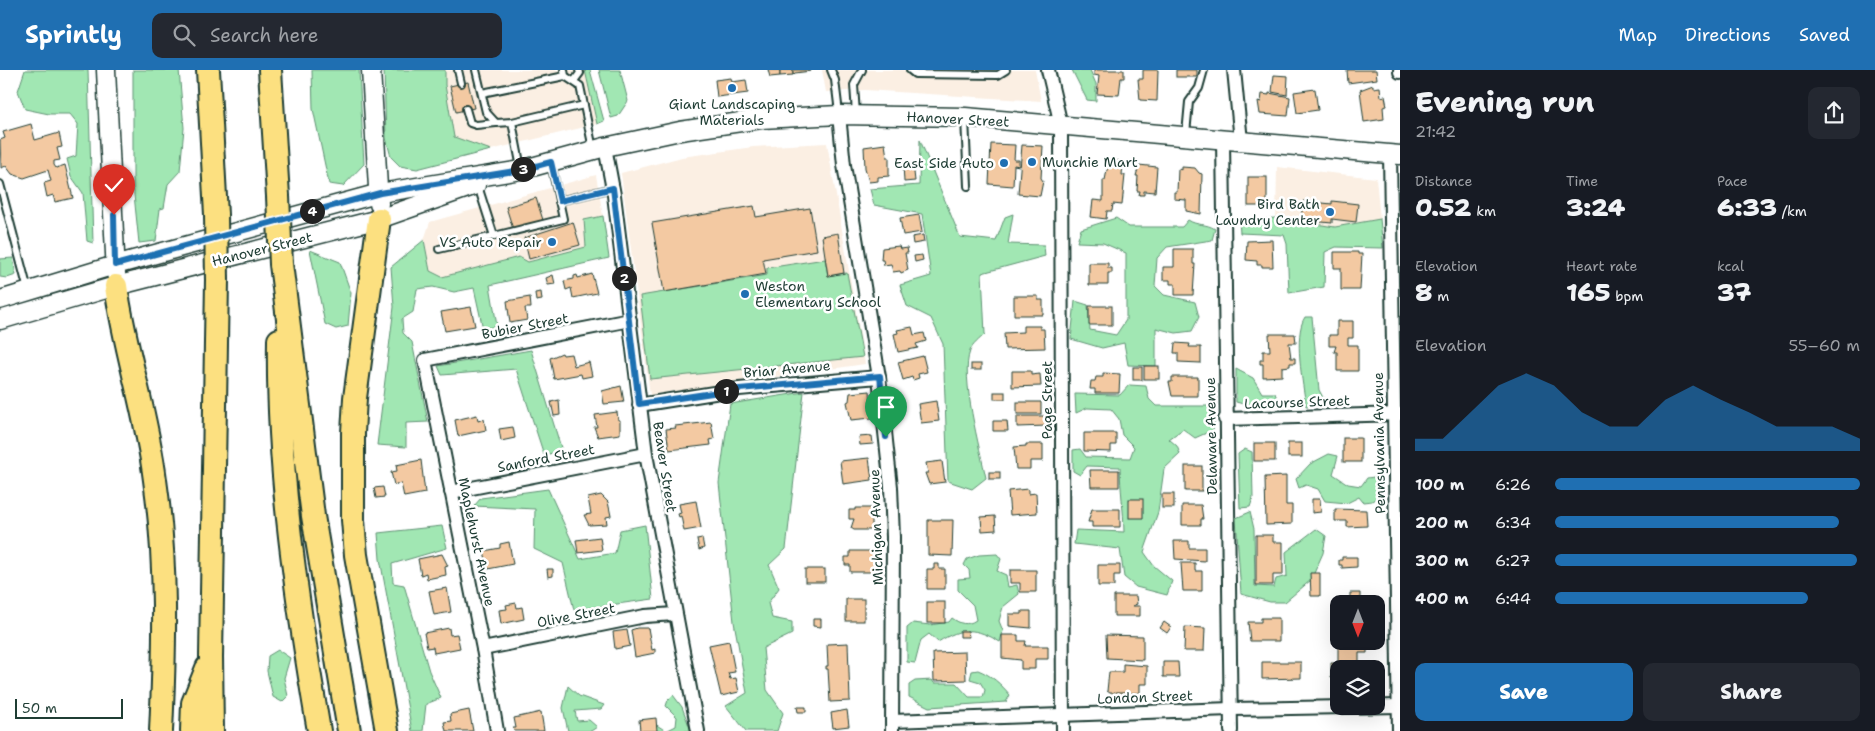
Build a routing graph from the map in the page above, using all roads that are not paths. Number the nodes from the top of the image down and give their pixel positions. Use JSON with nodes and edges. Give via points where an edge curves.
{"nodes":[{"id":1,"x":106,"y":70,"type":"edge"},
{"id":2,"x":208,"y":70,"type":"edge"},
{"id":3,"x":270,"y":70,"type":"edge"},
{"id":4,"x":372,"y":70,"type":"edge"},
{"id":5,"x":458,"y":70,"type":"edge"},
{"id":6,"x":476,"y":70,"type":"edge"},
{"id":7,"x":579,"y":70,"type":"edge"},
{"id":8,"x":831,"y":70,"type":"edge"},
{"id":9,"x":862,"y":70,"type":"edge"},
{"id":10,"x":910,"y":70,"type":"edge"},
{"id":11,"x":1006,"y":70,"type":"edge"},
{"id":12,"x":1048,"y":70,"type":"edge"},
{"id":13,"x":1204,"y":70,"type":"edge"},
{"id":14,"x":1234,"y":70,"type":"edge"},
{"id":15,"x":565,"y":73,"type":"edge"},
{"id":16,"x":574,"y":81,"type":"junction"},
{"id":17,"x":461,"y":83,"type":"dead end"},
{"id":18,"x":482,"y":93,"type":"junction"},
{"id":19,"x":584,"y":105,"type":"junction"},
{"id":20,"x":466,"y":110,"type":"dead end"},
{"id":21,"x":847,"y":115,"type":"junction"},
{"id":22,"x":965,"y":117,"type":"junction"},
{"id":23,"x":512,"y":122,"type":"junction"},
{"id":24,"x":496,"y":123,"type":"junction"},
{"id":25,"x":1061,"y":125,"type":"junction"},
{"id":26,"x":1186,"y":138,"type":"junction"},
{"id":27,"x":1223,"y":140,"type":"junction"},
{"id":28,"x":1241,"y":141,"type":"junction"},
{"id":29,"x":599,"y":149,"type":"junction"},
{"id":30,"x":1395,"y":155,"type":"edge"},
{"id":31,"x":551,"y":162,"type":"junction"},
{"id":32,"x":521,"y":170,"type":"junction"},
{"id":33,"x":476,"y":181,"type":"junction"},
{"id":34,"x":0,"y":184,"type":"edge"},
{"id":35,"x":968,"y":186,"type":"dead end"},
{"id":36,"x":613,"y":188,"type":"junction"},
{"id":37,"x":380,"y":193,"type":"junction"},
{"id":38,"x":560,"y":201,"type":"junction"},
{"id":39,"x":378,"y":219,"type":"junction"},
{"id":40,"x":494,"y":236,"type":"junction"},
{"id":41,"x":439,"y":249,"type":"dead end"},
{"id":42,"x":281,"y":264,"type":"junction"},
{"id":43,"x":116,"y":275,"type":"junction"},
{"id":44,"x":29,"y":292,"type":"junction"},
{"id":45,"x":0,"y":300,"type":"edge"},
{"id":46,"x":0,"y":320,"type":"edge"},
{"id":47,"x":630,"y":320,"type":"junction"},
{"id":48,"x":425,"y":360,"type":"joint"},
{"id":49,"x":880,"y":376,"type":"junction"},
{"id":50,"x":639,"y":404,"type":"junction"},
{"id":51,"x":1397,"y":414,"type":"edge"},
{"id":52,"x":1225,"y":419,"type":"junction"},
{"id":53,"x":646,"y":454,"type":"junction"},
{"id":54,"x":451,"y":492,"type":"junction"},
{"id":55,"x":675,"y":614,"type":"junction"},
{"id":56,"x":483,"y":649,"type":"junction"},
{"id":57,"x":211,"y":658,"type":"junction"},
{"id":58,"x":1399,"y":706,"type":"edge"},
{"id":59,"x":1231,"y":709,"type":"junction"},
{"id":60,"x":1063,"y":715,"type":"junction"},
{"id":61,"x":892,"y":726,"type":"edge"},
{"id":62,"x":161,"y":731,"type":"edge"},
{"id":63,"x":192,"y":731,"type":"edge"},
{"id":64,"x":212,"y":731,"type":"edge"},
{"id":65,"x":319,"y":731,"type":"edge"},
{"id":66,"x":349,"y":731,"type":"edge"},
{"id":67,"x":387,"y":731,"type":"edge"},
{"id":68,"x":497,"y":731,"type":"edge"},
{"id":69,"x":698,"y":731,"type":"edge"},
{"id":70,"x":1063,"y":731,"type":"edge"},
{"id":71,"x":1231,"y":731,"type":"edge"},
{"id":72,"x":1398,"y":731,"type":"edge"}],
"edges":[{"from":1,"to":43,"type":"main road"},
{"from":2,"to":57,"type":"highway","bridge":true,"via":[[217,280]]},
{"from":3,"to":42,"type":"highway","bridge":true},
{"from":4,"to":37,"type":"main road"},
{"from":5,"to":17,"type":"lane"},
{"from":6,"to":18,"type":"lane"},
{"from":7,"to":16,"type":"lane"},
{"from":8,"to":21,"type":"lane"},
{"from":9,"to":21,"type":"lane","via":[[854,85]]},
{"from":10,"to":11,"type":"lane","via":[[915,74],[998,75]]},
{"from":12,"to":25,"type":"street","name":"Page Street"},
{"from":13,"to":26,"type":"lane","via":[[1199,88],[1189,102]]},
{"from":14,"to":28,"type":"street"},
{"from":15,"to":16,"type":"lane"},
{"from":15,"to":18,"type":"lane"},
{"from":16,"to":19,"type":"lane","via":[[580,86]]},
{"from":18,"to":24,"type":"lane","via":[[486,112]]},
{"from":19,"to":23,"type":"lane"},
{"from":19,"to":29,"type":"lane"},
{"from":20,"to":24,"type":"lane","via":[[470,123]]},
{"from":21,"to":22,"type":"main road","name":"Hanover Street"},
{"from":21,"to":29,"type":"main road","name":"Hanover Street","via":[[761,119],[709,126]]},
{"from":21,"to":49,"type":"street","name":"Michigan Avenue","via":[[844,166]]},
{"from":22,"to":25,"type":"main road","name":"Hanover Street"},
{"from":22,"to":35,"type":"lane"},
{"from":23,"to":24,"type":"lane"},
{"from":23,"to":32,"type":"lane"},
{"from":25,"to":26,"type":"main road","name":"Hanover Street"},
{"from":25,"to":60,"type":"street","name":"Page Street"},
{"from":26,"to":27,"type":"main road","name":"Hanover Street"},
{"from":27,"to":28,"type":"main road","name":"Hanover Street"},
{"from":27,"to":52,"type":"street","name":"Delaware Avenue"},
{"from":28,"to":30,"type":"main road","name":"Hanover Street"},
{"from":29,"to":31,"type":"main road","name":"Hanover Street"},
{"from":29,"to":36,"type":"street","name":"Beaver Street"},
{"from":30,"to":51,"type":"street","name":"Pennsylvania Avenue"},
{"from":31,"to":32,"type":"main road","name":"Hanover Street"},
{"from":31,"to":38,"type":"lane"},
{"from":32,"to":33,"type":"main road","name":"Hanover Street"},
{"from":33,"to":37,"type":"main road","name":"Hanover Street","via":[[422,184]]},
{"from":33,"to":39,"type":"main road","name":"Hanover Street"},
{"from":33,"to":40,"type":"lane"},
{"from":34,"to":44,"type":"lane"},
{"from":36,"to":38,"type":"lane"},
{"from":36,"to":47,"type":"street","name":"Beaver Street"},
{"from":37,"to":39,"type":"main road"},
{"from":37,"to":43,"type":"main road","name":"Hanover Street"},
{"from":38,"to":40,"type":"lane","via":[[563,218]]},
{"from":39,"to":43,"type":"main road","name":"Hanover Street"},
{"from":39,"to":67,"type":"highway","via":[[355,398],[352,520]]},
{"from":40,"to":41,"type":"lane"},
{"from":42,"to":65,"type":"highway","via":[[279,374],[283,450],[299,598]]},
{"from":42,"to":66,"type":"highway","via":[[313,516]]},
{"from":43,"to":44,"type":"main road","name":"Hanover Street"},
{"from":43,"to":46,"type":"main road","name":"Hanover Street"},
{"from":43,"to":62,"type":"highway","via":[[119,309],[150,446],[160,513],[165,613]]},
{"from":44,"to":45,"type":"main road","name":"Hanover Street"},
{"from":47,"to":48,"type":"street","name":"Bubier Street"},
{"from":47,"to":50,"type":"street","name":"Beaver Street"},
{"from":48,"to":54,"type":"street","name":"Maplehurst Avenue"},
{"from":49,"to":50,"type":"street","name":"Briar Avenue","via":[[739,389]]},
{"from":49,"to":61,"type":"street","name":"Michigan Avenue","via":[[894,537]]},
{"from":50,"to":53,"type":"street","name":"Beaver Street"},
{"from":51,"to":52,"type":"street","name":"Lacourse Street"},
{"from":51,"to":58,"type":"street","name":"Pennsylvania Avenue"},
{"from":52,"to":59,"type":"street","name":"Delaware Avenue"},
{"from":53,"to":54,"type":"street","name":"Sanford Street"},
{"from":53,"to":55,"type":"street","name":"Beaver Street"},
{"from":54,"to":56,"type":"street","name":"Maplehurst Avenue"},
{"from":55,"to":56,"type":"street","name":"Olive Street","via":[[645,616]]},
{"from":55,"to":69,"type":"street","name":"Beaver Street"},
{"from":56,"to":68,"type":"street","name":"Maplehurst Avenue"},
{"from":57,"to":63,"type":"highway","via":[[193,703]]},
{"from":57,"to":64,"type":"highway"},
{"from":58,"to":59,"type":"street","name":"London Street"},
{"from":58,"to":72,"type":"street","name":"Pennsylvania Avenue"},
{"from":59,"to":60,"type":"street","name":"London Street"},
{"from":59,"to":71,"type":"street","name":"Delaware Avenue"},
{"from":60,"to":61,"type":"street","name":"London Street"},
{"from":60,"to":70,"type":"street","name":"Page Street"}]}
